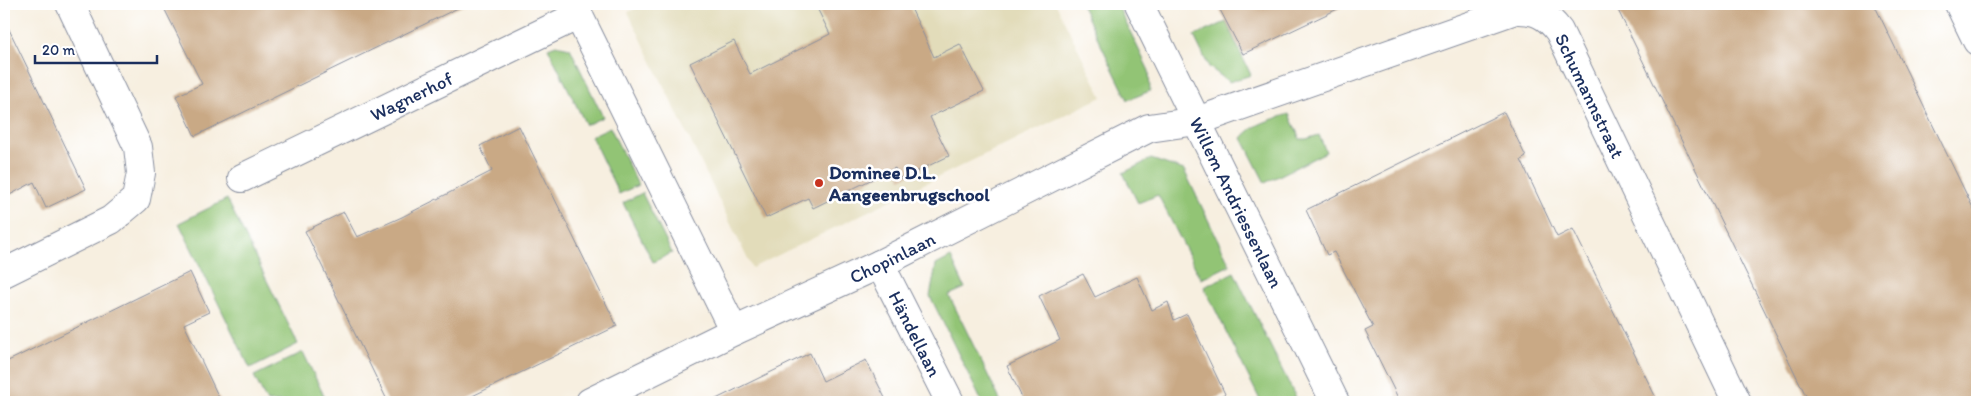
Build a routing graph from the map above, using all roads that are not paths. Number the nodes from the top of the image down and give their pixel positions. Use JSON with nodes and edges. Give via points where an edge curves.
{"nodes":[{"id":1,"x":70,"y":4,"type":"edge"},
{"id":2,"x":1139,"y":4,"type":"edge"},
{"id":3,"x":1959,"y":4,"type":"edge"},
{"id":4,"x":576,"y":9,"type":"edge"},
{"id":5,"x":1977,"y":41,"type":"edge"},
{"id":6,"x":1197,"y":121,"type":"junction"},
{"id":7,"x":242,"y":178,"type":"dead end"},
{"id":8,"x":880,"y":264,"type":"junction"},
{"id":9,"x":4,"y":273,"type":"edge"},
{"id":10,"x":734,"y":331,"type":"junction"},
{"id":11,"x":590,"y":402,"type":"edge"},
{"id":12,"x":950,"y":402,"type":"edge"},
{"id":13,"x":1335,"y":402,"type":"edge"},
{"id":14,"x":1737,"y":402,"type":"edge"}],
"edges":[{"from":1,"to":9,"type":"street","via":[[138,147],[141,173],[136,199],[111,220]]},
{"from":2,"to":6,"type":"street","name":"Willem Andriessenlaan"},
{"from":3,"to":5,"type":"street"},
{"from":4,"to":7,"type":"street","name":"Wagnerhof"},
{"from":4,"to":10,"type":"street","name":"Wagnerhof"},
{"from":6,"to":8,"type":"street","name":"Chopinlaan","via":[[1149,128]]},
{"from":6,"to":13,"type":"street","name":"Willem Andriessenlaan"},
{"from":6,"to":14,"type":"street","name":"Schumannstraat","via":[[1515,10],[1540,13],[1559,31]]},
{"from":8,"to":10,"type":"street","name":"Chopinlaan"},
{"from":8,"to":12,"type":"street","name":"Händellaan"},
{"from":10,"to":11,"type":"street","name":"Chopinlaan"}]}
